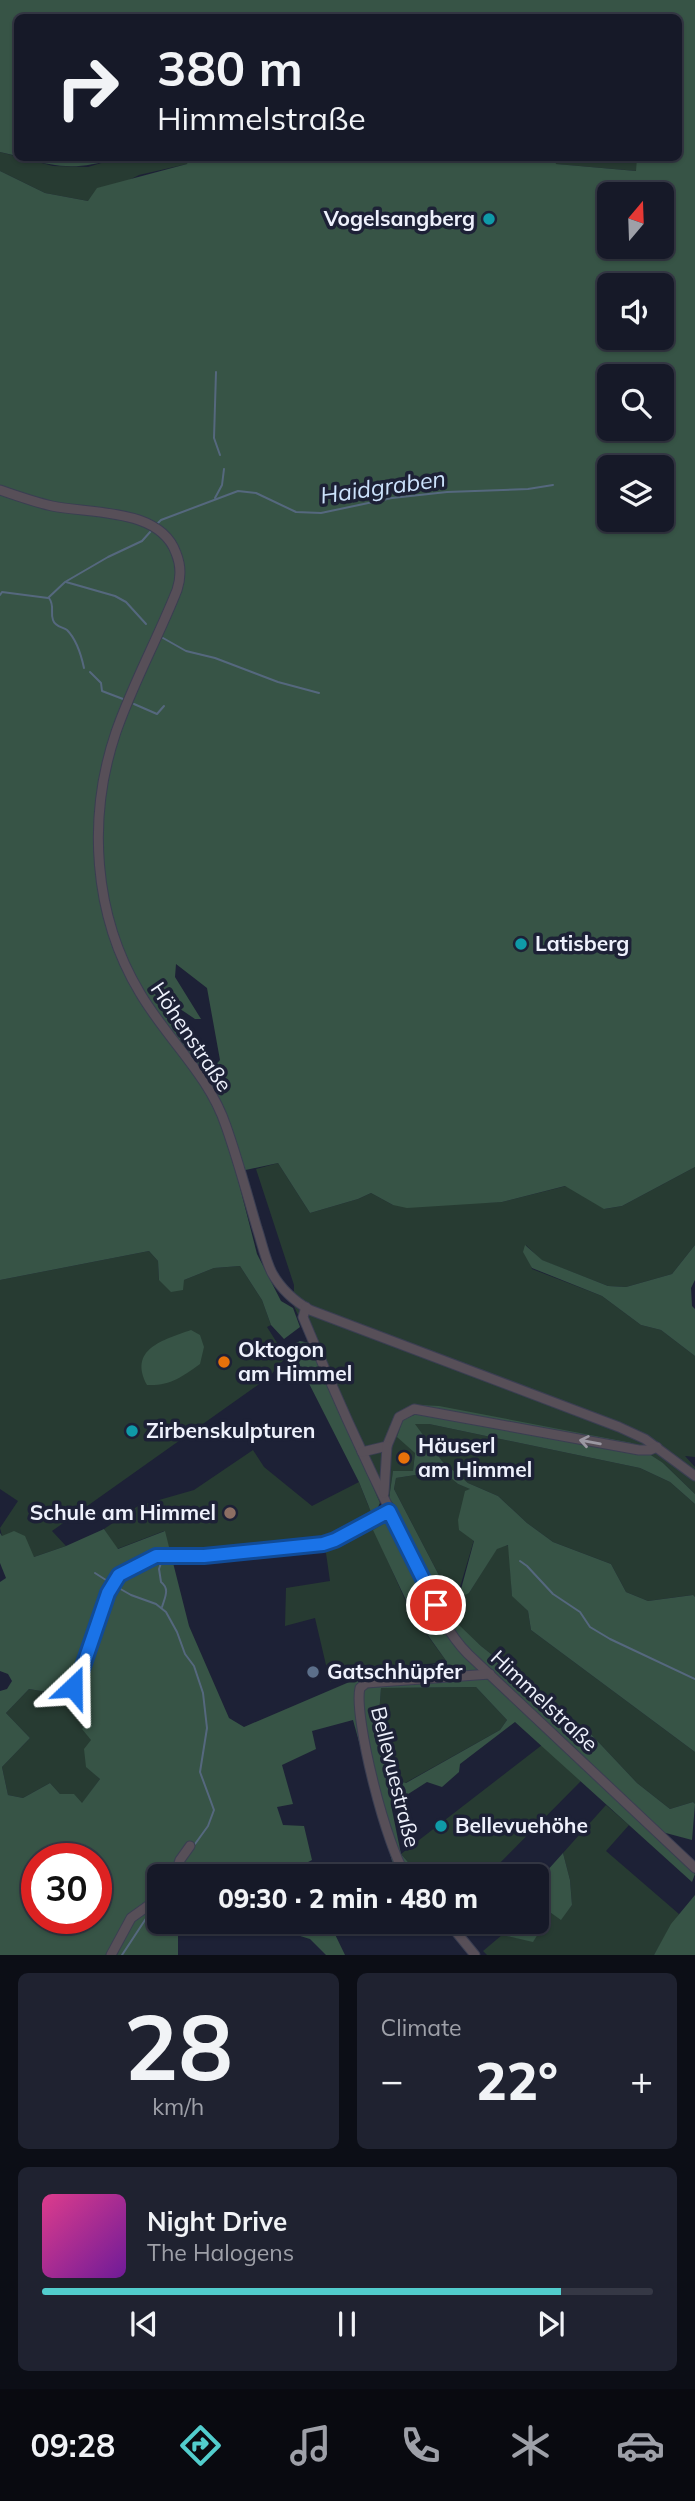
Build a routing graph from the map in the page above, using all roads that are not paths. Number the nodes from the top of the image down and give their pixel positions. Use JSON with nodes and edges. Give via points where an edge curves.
{"nodes":[{"id":1,"x":0,"y":490,"type":"edge"},
{"id":2,"x":306,"y":1307,"type":"junction"},
{"id":3,"x":387,"y":1446,"type":"junction"},
{"id":4,"x":657,"y":1447,"type":"junction"},
{"id":5,"x":362,"y":1452,"type":"junction"},
{"id":6,"x":695,"y":1476,"type":"edge"},
{"id":7,"x":384,"y":1498,"type":"junction"},
{"id":8,"x":389,"y":1511,"type":"junction"},
{"id":9,"x":490,"y":1674,"type":"junction"},
{"id":10,"x":54,"y":1701,"type":"dead end"},
{"id":11,"x":190,"y":1846,"type":"dead end"},
{"id":12,"x":179,"y":1864,"type":"edge"},
{"id":13,"x":401,"y":1864,"type":"edge"},
{"id":14,"x":695,"y":1868,"type":"edge"},
{"id":15,"x":147,"y":1907,"type":"edge"},
{"id":16,"x":458,"y":1934,"type":"edge"},
{"id":17,"x":111,"y":1955,"type":"edge"},
{"id":18,"x":475,"y":1955,"type":"edge"}],
"edges":[{"from":1,"to":2,"type":"street","name":"Höhenstraße","via":[[51,506],[138,520],[168,537],[178,558],[178,584],[110,752],[101,793],[103,892],[118,947],[139,992],[218,1106],[272,1273],[285,1291]]},
{"from":2,"to":4,"type":"street","name":"Höhenstraße","via":[[611,1424]]},
{"from":2,"to":5,"type":"street","name":"Himmelstraße","via":[[303,1317]]},
{"from":4,"to":3,"type":"street","name":"Himmelstraße","one_way":true,"via":[[639,1450],[418,1409],[398,1417]]},
{"from":3,"to":5,"type":"street"},
{"from":3,"to":7,"type":"street","name":"Himmelstraße"},
{"from":4,"to":6,"type":"street","name":"Höhenstraße"},
{"from":5,"to":7,"type":"street","name":"Himmelstraße"},
{"from":7,"to":8,"type":"street","name":"Himmelstraße"},
{"from":8,"to":9,"type":"street","name":"Himmelstraße","via":[[452,1636]]},
{"from":8,"to":10,"type":"street","via":[[323,1544],[204,1556],[168,1554],[126,1571],[108,1593],[78,1681]]},
{"from":9,"to":13,"type":"street","name":"Bellevuestraße","via":[[362,1685],[358,1692],[363,1734]]},
{"from":9,"to":14,"type":"street","name":"Himmelstraße"},
{"from":11,"to":12,"type":"street"},
{"from":15,"to":17,"type":"street","via":[[128,1921]]},
{"from":16,"to":18,"type":"street"}]}
